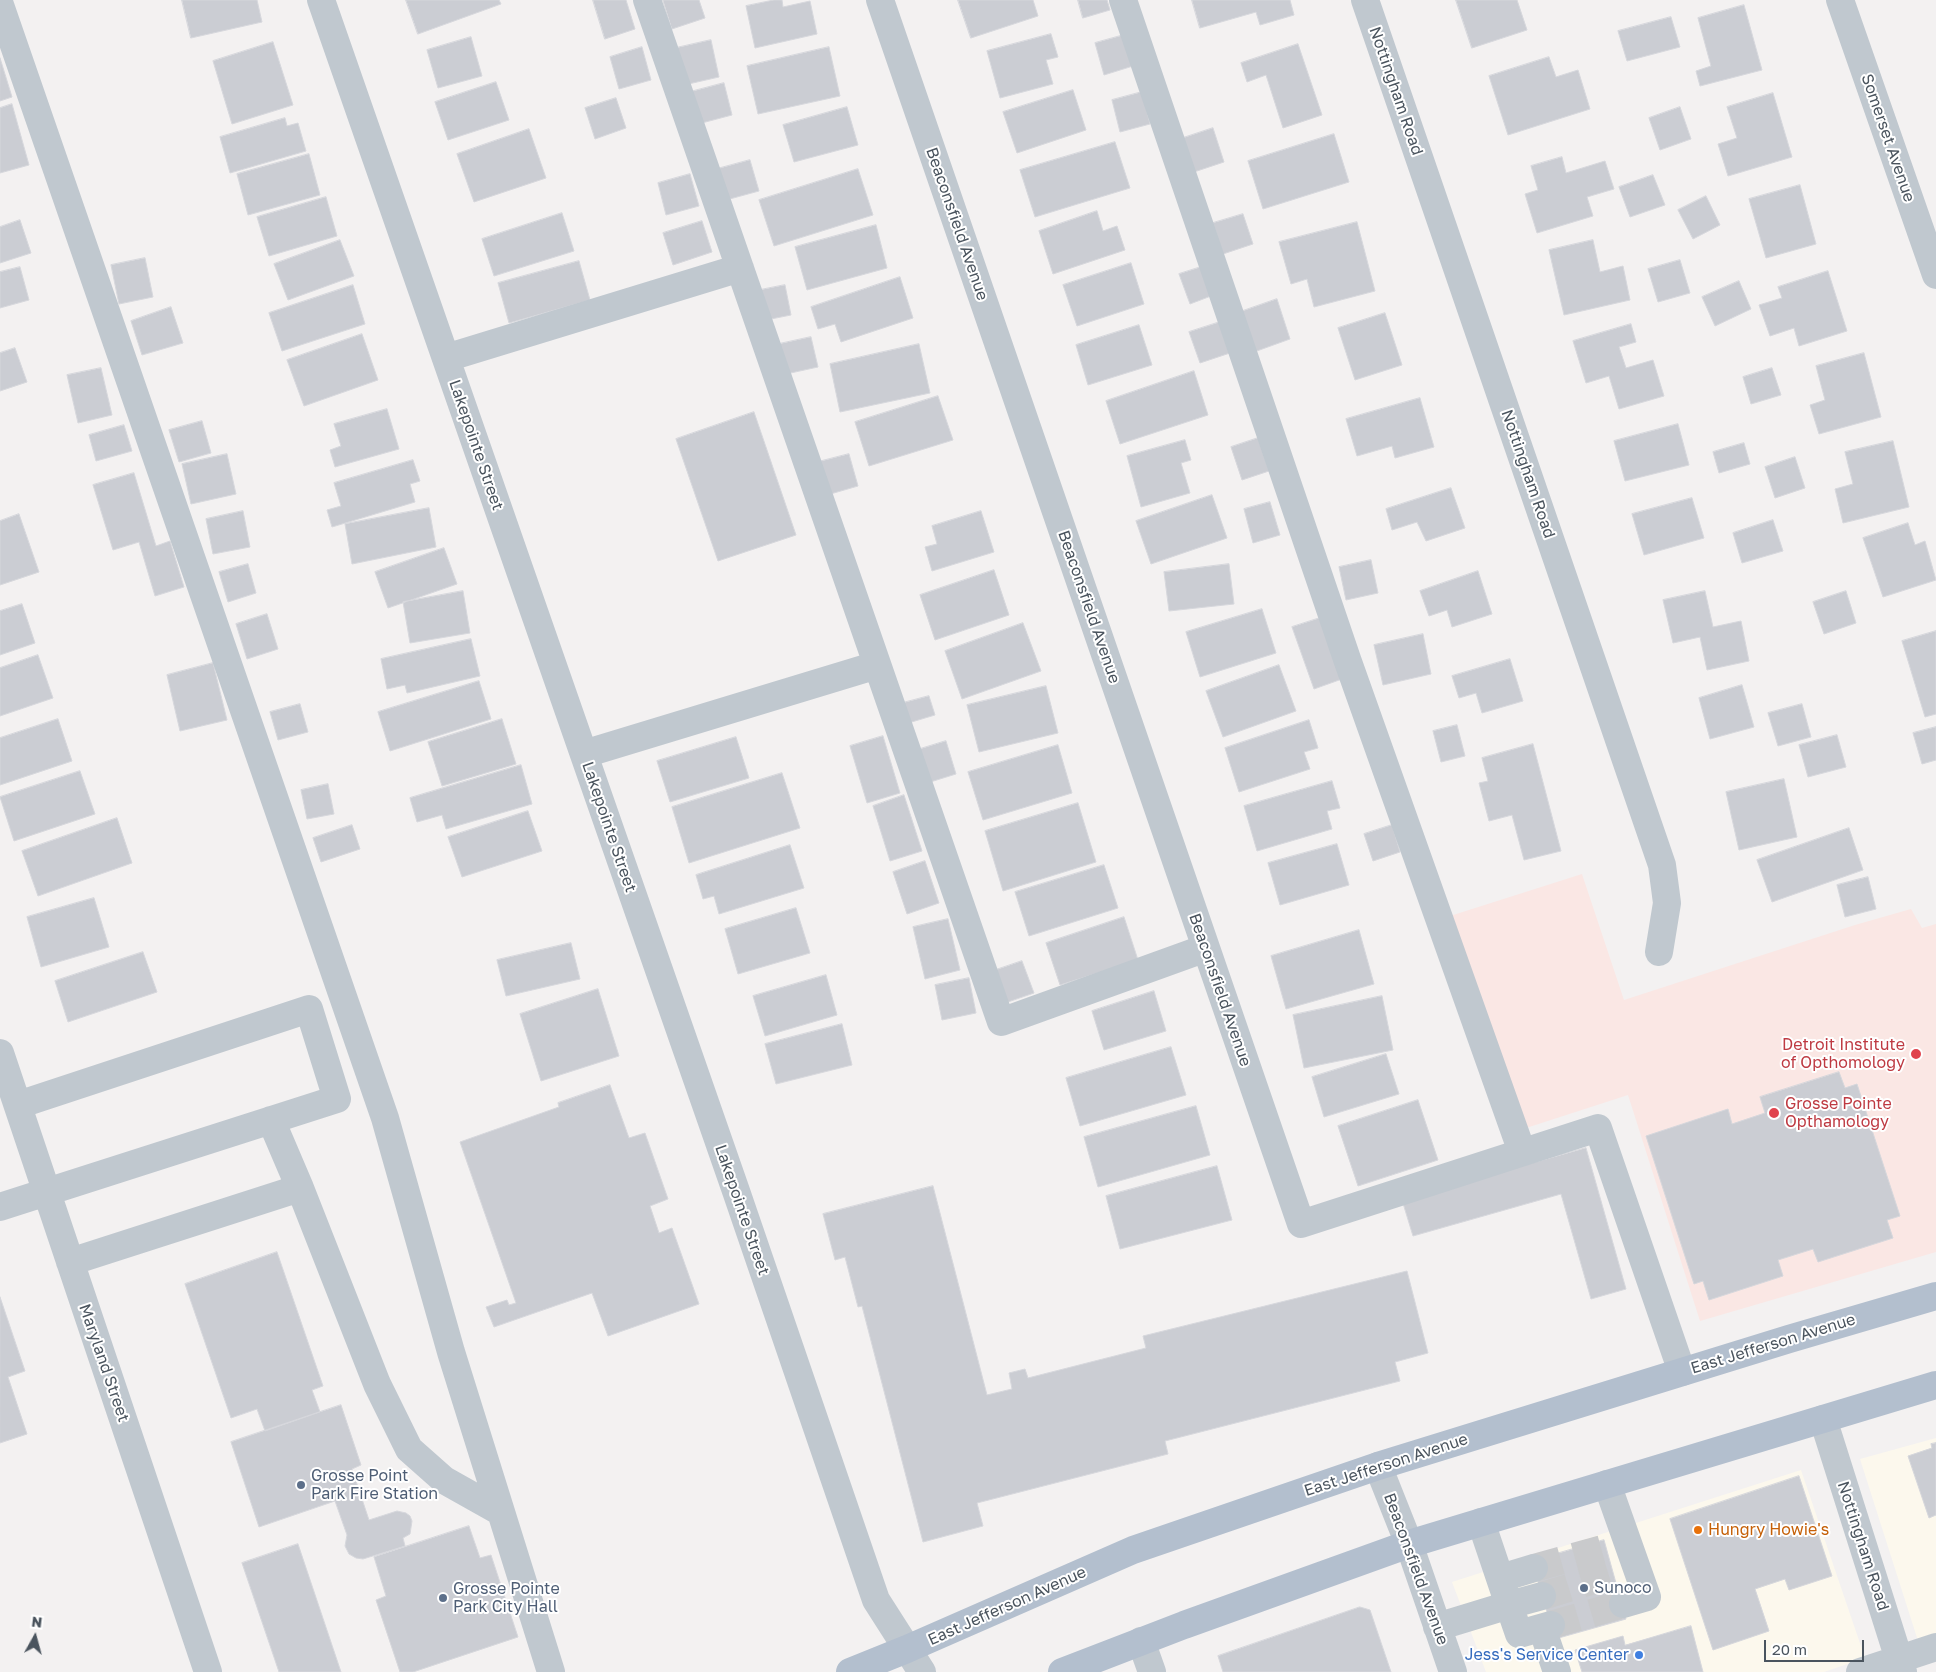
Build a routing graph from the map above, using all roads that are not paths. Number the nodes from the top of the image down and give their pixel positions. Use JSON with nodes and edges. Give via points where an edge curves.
{"nodes":[{"id":1,"x":321,"y":0,"type":"edge"},
{"id":2,"x":647,"y":0,"type":"edge"},
{"id":3,"x":880,"y":0,"type":"edge"},
{"id":4,"x":1123,"y":0,"type":"edge"},
{"id":5,"x":1365,"y":0,"type":"edge"},
{"id":6,"x":1840,"y":0,"type":"edge"},
{"id":7,"x":0,"y":5,"type":"edge"},
{"id":8,"x":740,"y":268,"type":"junction"},
{"id":9,"x":1936,"y":275,"type":"edge"},
{"id":10,"x":446,"y":358,"type":"junction"},
{"id":11,"x":877,"y":664,"type":"junction"},
{"id":12,"x":584,"y":754,"type":"junction"},
{"id":13,"x":1206,"y":948,"type":"junction"},
{"id":14,"x":1660,"y":952,"type":"dead end"},
{"id":15,"x":0,"y":1053,"type":"edge"},
{"id":16,"x":374,"y":1088,"type":"junction"},
{"id":17,"x":337,"y":1099,"type":"junction"},
{"id":18,"x":18,"y":1106,"type":"junction"},
{"id":19,"x":271,"y":1120,"type":"junction"},
{"id":20,"x":1522,"y":1152,"type":"junction"},
{"id":21,"x":300,"y":1188,"type":"junction"},
{"id":22,"x":46,"y":1193,"type":"junction"},
{"id":23,"x":0,"y":1207,"type":"edge"},
{"id":24,"x":70,"y":1262,"type":"junction"},
{"id":25,"x":1936,"y":1296,"type":"edge"},
{"id":26,"x":1682,"y":1372,"type":"junction"},
{"id":27,"x":1936,"y":1385,"type":"edge"},
{"id":28,"x":1823,"y":1419,"type":"junction"},
{"id":29,"x":1378,"y":1466,"type":"junction"},
{"id":30,"x":1607,"y":1484,"type":"junction"},
{"id":31,"x":501,"y":1512,"type":"junction"},
{"id":32,"x":1481,"y":1522,"type":"junction"},
{"id":33,"x":1409,"y":1544,"type":"junction"},
{"id":34,"x":1534,"y":1568,"type":"tunnel mouth"},
{"id":35,"x":1500,"y":1578,"type":"junction"},
{"id":36,"x":1542,"y":1596,"type":"tunnel mouth"},
{"id":37,"x":1623,"y":1604,"type":"tunnel mouth"},
{"id":38,"x":1509,"y":1605,"type":"junction"},
{"id":39,"x":1438,"y":1626,"type":"junction"},
{"id":40,"x":1141,"y":1641,"type":"junction"},
{"id":41,"x":1936,"y":1647,"type":"edge"},
{"id":42,"x":908,"y":1649,"type":"junction"},
{"id":43,"x":1901,"y":1666,"type":"edge"},
{"id":44,"x":208,"y":1672,"type":"edge"},
{"id":45,"x":551,"y":1672,"type":"edge"},
{"id":46,"x":850,"y":1672,"type":"edge"},
{"id":47,"x":922,"y":1672,"type":"edge"},
{"id":48,"x":1062,"y":1672,"type":"edge"},
{"id":49,"x":1152,"y":1672,"type":"edge"},
{"id":50,"x":1453,"y":1672,"type":"edge"},
{"id":51,"x":1557,"y":1672,"type":"edge"},
{"id":52,"x":1860,"y":1672,"type":"edge"}],
"edges":[{"from":1,"to":10,"type":"street","name":"Lakepointe Street"},
{"from":2,"to":8,"type":"street"},
{"from":3,"to":13,"type":"street","name":"Beaconsfield Avenue"},
{"from":4,"to":20,"type":"street","via":[[1347,659]]},
{"from":5,"to":14,"type":"street","name":"Nottingham Road","via":[[1662,865],[1667,903]]},
{"from":6,"to":9,"type":"street","name":"Somerset Avenue"},
{"from":7,"to":16,"type":"street"},
{"from":8,"to":10,"type":"street"},
{"from":8,"to":11,"type":"street"},
{"from":10,"to":12,"type":"street","name":"Lakepointe Street"},
{"from":11,"to":12,"type":"street"},
{"from":11,"to":13,"type":"street","via":[[1001,1022]]},
{"from":12,"to":42,"type":"street","name":"Lakepointe Street","via":[[876,1600]]},
{"from":13,"to":20,"type":"street","name":"Beaconsfield Avenue","via":[[1301,1224]]},
{"from":15,"to":18,"type":"street","name":"Maryland Street"},
{"from":16,"to":17,"type":"street"},
{"from":16,"to":31,"type":"street"},
{"from":17,"to":18,"type":"street","via":[[309,1009]]},
{"from":17,"to":19,"type":"street"},
{"from":18,"to":22,"type":"street","name":"Maryland Street"},
{"from":19,"to":21,"type":"street"},
{"from":19,"to":22,"type":"street"},
{"from":20,"to":26,"type":"street","via":[[1598,1128]]},
{"from":21,"to":24,"type":"street"},
{"from":21,"to":31,"type":"street","via":[[377,1384],[410,1449],[444,1480]]},
{"from":22,"to":23,"type":"street"},
{"from":22,"to":24,"type":"street","name":"Maryland Street"},
{"from":24,"to":44,"type":"street","name":"Maryland Street"},
{"from":25,"to":26,"type":"main road","name":"East Jefferson Avenue"},
{"from":26,"to":29,"type":"main road","name":"East Jefferson Avenue"},
{"from":27,"to":28,"type":"main road"},
{"from":28,"to":30,"type":"main road"},
{"from":28,"to":43,"type":"street","name":"Nottingham Road"},
{"from":29,"to":33,"type":"street","name":"Beaconsfield Avenue"},
{"from":29,"to":42,"type":"main road","name":"East Jefferson Avenue","via":[[1134,1550]]},
{"from":30,"to":32,"type":"main road"},
{"from":30,"to":37,"type":"street","via":[[1617,1545],[1626,1571],[1646,1597]]},
{"from":31,"to":45,"type":"street"},
{"from":32,"to":33,"type":"main road"},
{"from":32,"to":35,"type":"street"},
{"from":33,"to":39,"type":"street","name":"Beaconsfield Avenue"},
{"from":33,"to":40,"type":"main road"},
{"from":34,"to":35,"type":"street"},
{"from":35,"to":38,"type":"street"},
{"from":36,"to":38,"type":"street"},
{"from":38,"to":39,"type":"street"},
{"from":38,"to":51,"type":"street","via":[[1519,1634],[1547,1626]]},
{"from":39,"to":50,"type":"street","name":"Beaconsfield Avenue"},
{"from":40,"to":48,"type":"main road"},
{"from":40,"to":49,"type":"street"},
{"from":41,"to":43,"type":"street"},
{"from":42,"to":46,"type":"main road","name":"East Jefferson Avenue"},
{"from":42,"to":47,"type":"street","name":"Lakepointe Street"},
{"from":43,"to":52,"type":"street"}]}
